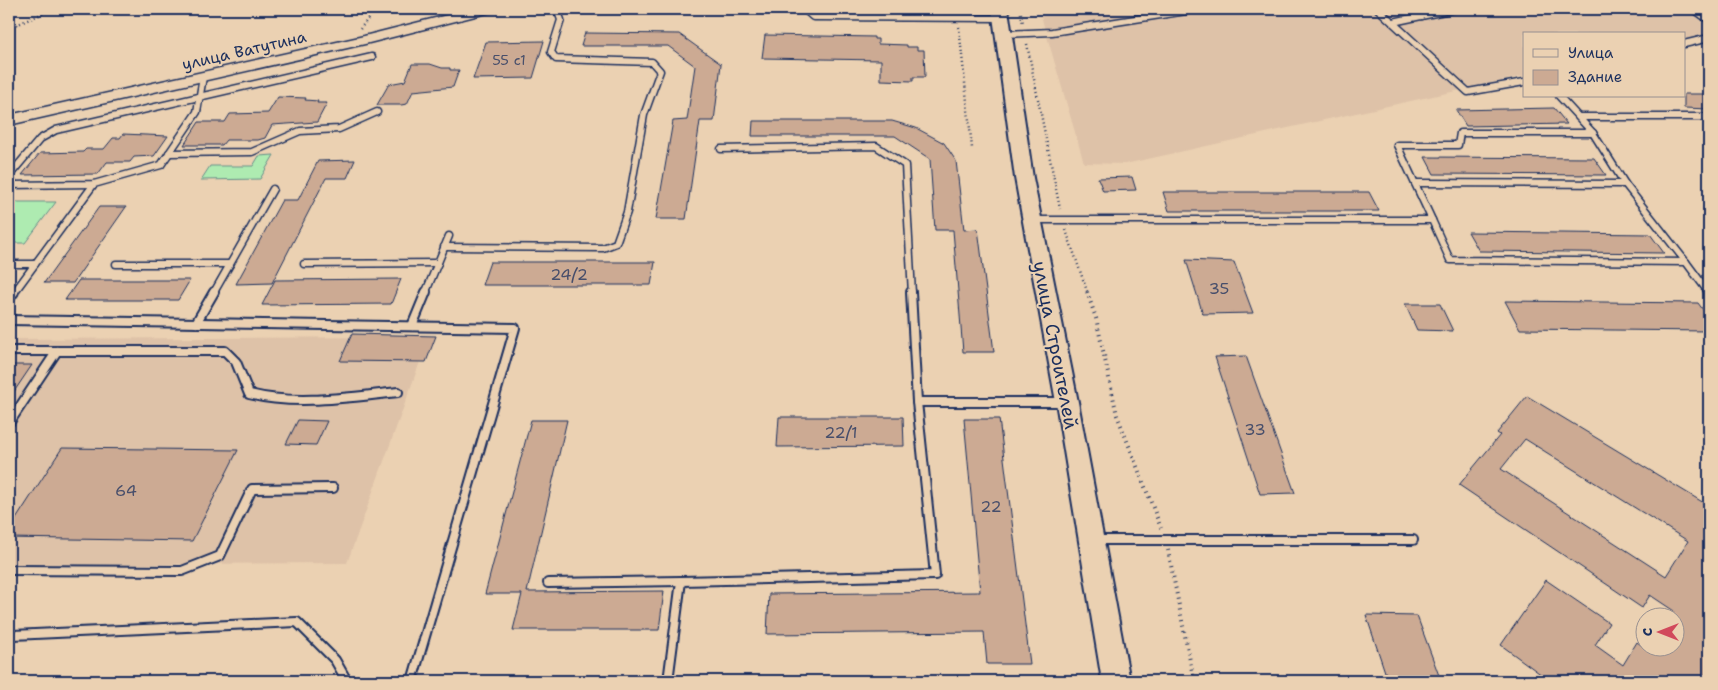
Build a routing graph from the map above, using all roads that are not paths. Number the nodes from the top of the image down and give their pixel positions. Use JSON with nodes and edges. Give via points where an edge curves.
{"nodes":[{"id":1,"x":486,"y":9,"type":"edge"},
{"id":2,"x":557,"y":9,"type":"edge"},
{"id":3,"x":804,"y":9,"type":"edge"},
{"id":4,"x":1199,"y":9,"type":"edge"},
{"id":5,"x":1378,"y":9,"type":"edge"},
{"id":6,"x":1413,"y":9,"type":"edge"},
{"id":7,"x":1454,"y":9,"type":"edge"},
{"id":8,"x":1694,"y":9,"type":"edge"},
{"id":9,"x":1422,"y":16,"type":"junction"},
{"id":10,"x":1709,"y":20,"type":"edge"},
{"id":11,"x":1010,"y":21,"type":"edge"},
{"id":12,"x":1393,"y":22,"type":"junction"},
{"id":13,"x":1709,"y":38,"type":"edge"},
{"id":14,"x":1686,"y":44,"type":"edge"},
{"id":15,"x":372,"y":57,"type":"dead end"},
{"id":16,"x":203,"y":77,"type":"junction"},
{"id":17,"x":1523,"y":82,"type":"edge"},
{"id":18,"x":200,"y":97,"type":"junction"},
{"id":19,"x":1561,"y":98,"type":"edge"},
{"id":20,"x":377,"y":112,"type":"dead end"},
{"id":21,"x":1578,"y":117,"type":"junction"},
{"id":22,"x":1709,"y":117,"type":"edge"},
{"id":23,"x":9,"y":120,"type":"edge"},
{"id":24,"x":1593,"y":133,"type":"junction"},
{"id":25,"x":721,"y":149,"type":"dead end"},
{"id":26,"x":169,"y":153,"type":"junction"},
{"id":27,"x":9,"y":176,"type":"edge"},
{"id":28,"x":1414,"y":183,"type":"junction"},
{"id":29,"x":9,"y":184,"type":"edge"},
{"id":30,"x":94,"y":184,"type":"junction"},
{"id":31,"x":1625,"y":184,"type":"junction"},
{"id":32,"x":272,"y":189,"type":"dead end"},
{"id":33,"x":1032,"y":220,"type":"junction"},
{"id":34,"x":1432,"y":220,"type":"junction"},
{"id":35,"x":449,"y":236,"type":"dead end"},
{"id":36,"x":444,"y":247,"type":"junction"},
{"id":37,"x":1686,"y":262,"type":"junction"},
{"id":38,"x":438,"y":263,"type":"junction"},
{"id":39,"x":9,"y":264,"type":"edge"},
{"id":40,"x":35,"y":264,"type":"junction"},
{"id":41,"x":116,"y":264,"type":"dead end"},
{"id":42,"x":230,"y":264,"type":"junction"},
{"id":43,"x":304,"y":264,"type":"dead end"},
{"id":44,"x":1709,"y":293,"type":"edge"},
{"id":45,"x":9,"y":299,"type":"edge"},
{"id":46,"x":9,"y":320,"type":"edge"},
{"id":47,"x":196,"y":323,"type":"junction"},
{"id":48,"x":412,"y":326,"type":"junction"},
{"id":49,"x":9,"y":351,"type":"edge"},
{"id":50,"x":57,"y":351,"type":"junction"},
{"id":51,"x":398,"y":392,"type":"dead end"},
{"id":52,"x":917,"y":402,"type":"junction"},
{"id":53,"x":1067,"y":402,"type":"junction"},
{"id":54,"x":9,"y":423,"type":"edge"},
{"id":55,"x":332,"y":488,"type":"dead end"},
{"id":56,"x":1091,"y":540,"type":"junction"},
{"id":57,"x":1413,"y":540,"type":"dead end"},
{"id":58,"x":9,"y":570,"type":"edge"},
{"id":59,"x":681,"y":581,"type":"junction"},
{"id":60,"x":548,"y":584,"type":"dead end"},
{"id":61,"x":9,"y":638,"type":"edge"},
{"id":62,"x":347,"y":681,"type":"edge"},
{"id":63,"x":412,"y":681,"type":"edge"},
{"id":64,"x":668,"y":681,"type":"edge"},
{"id":65,"x":1116,"y":681,"type":"edge"}],
"edges":[{"from":1,"to":16,"type":"street","name":"улица Ватутина"},
{"from":2,"to":36,"type":"lane","via":[[561,20],[551,52],[556,60],[636,60],[652,62],[660,71],[644,114],[625,225],[616,242],[603,248]]},
{"from":3,"to":11,"type":"lane","via":[[813,17]]},
{"from":4,"to":11,"type":"lane","via":[[1052,32]]},
{"from":5,"to":12,"type":"lane"},
{"from":6,"to":9,"type":"lane"},
{"from":7,"to":9,"type":"lane"},
{"from":8,"to":10,"type":"lane"},
{"from":9,"to":12,"type":"lane"},
{"from":11,"to":33,"type":"main road","name":"улица Строителей","via":[[1024,178]]},
{"from":12,"to":17,"type":"lane","via":[[1468,92]]},
{"from":13,"to":14,"type":"lane"},
{"from":15,"to":18,"type":"lane"},
{"from":16,"to":18,"type":"lane"},
{"from":16,"to":23,"type":"street","name":"улица Ватутина"},
{"from":18,"to":26,"type":"lane","via":[[197,112]]},
{"from":18,"to":27,"type":"lane","via":[[46,134]]},
{"from":19,"to":21,"type":"lane"},
{"from":20,"to":26,"type":"lane","via":[[338,129],[300,131],[252,152]]},
{"from":21,"to":22,"type":"lane"},
{"from":21,"to":24,"type":"lane"},
{"from":24,"to":28,"type":"lane","via":[[1460,133],[1458,145],[1397,145]]},
{"from":24,"to":31,"type":"lane"},
{"from":25,"to":52,"type":"lane","via":[[876,146],[905,165]]},
{"from":26,"to":30,"type":"lane","via":[[162,165],[155,168]]},
{"from":28,"to":31,"type":"lane"},
{"from":28,"to":34,"type":"lane"},
{"from":29,"to":30,"type":"lane"},
{"from":30,"to":40,"type":"lane"},
{"from":31,"to":37,"type":"lane"},
{"from":32,"to":42,"type":"lane"},
{"from":33,"to":34,"type":"lane"},
{"from":33,"to":53,"type":"main road","name":"улица Строителей"},
{"from":34,"to":37,"type":"lane","via":[[1450,260]]},
{"from":35,"to":36,"type":"lane"},
{"from":36,"to":38,"type":"lane"},
{"from":37,"to":44,"type":"lane"},
{"from":38,"to":43,"type":"lane"},
{"from":38,"to":48,"type":"lane"},
{"from":39,"to":40,"type":"lane"},
{"from":40,"to":45,"type":"lane"},
{"from":41,"to":42,"type":"lane"},
{"from":42,"to":47,"type":"lane"},
{"from":46,"to":47,"type":"lane"},
{"from":47,"to":48,"type":"lane"},
{"from":48,"to":63,"type":"lane","via":[[515,328]]},
{"from":49,"to":50,"type":"lane"},
{"from":50,"to":51,"type":"lane","via":[[225,351],[236,362],[248,394],[265,400]]},
{"from":50,"to":54,"type":"lane"},
{"from":52,"to":53,"type":"lane"},
{"from":52,"to":59,"type":"lane","via":[[935,575]]},
{"from":53,"to":56,"type":"main road","name":"улица Строителей"},
{"from":55,"to":58,"type":"lane","via":[[252,489],[220,556],[182,572]]},
{"from":56,"to":57,"type":"lane"},
{"from":56,"to":65,"type":"main road","name":"улица Строителей"},
{"from":59,"to":60,"type":"lane"},
{"from":59,"to":64,"type":"lane"},
{"from":61,"to":62,"type":"lane","via":[[14,635],[297,622],[335,660]]}]}
